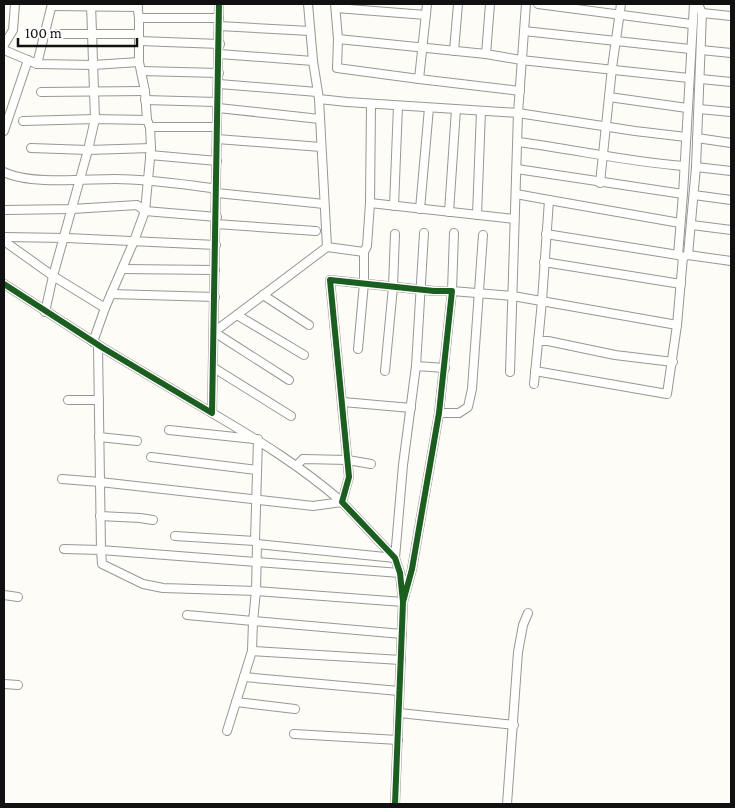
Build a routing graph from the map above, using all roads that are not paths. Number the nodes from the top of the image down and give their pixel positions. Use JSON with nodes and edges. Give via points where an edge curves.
{"nodes":[{"id":1,"x":15,"y":4,"type":"edge"},
{"id":2,"x":219,"y":4,"type":"edge"},
{"id":3,"x":308,"y":4,"type":"edge"},
{"id":4,"x":427,"y":4,"type":"edge"},
{"id":5,"x":458,"y":4,"type":"edge"},
{"id":6,"x":490,"y":4,"type":"edge"},
{"id":7,"x":526,"y":4,"type":"edge"},
{"id":8,"x":538,"y":4,"type":"edge"},
{"id":9,"x":621,"y":4,"type":"edge"},
{"id":10,"x":694,"y":4,"type":"edge"},
{"id":11,"x":698,"y":4,"type":"edge"},
{"id":12,"x":52,"y":5,"type":"edge"},
{"id":13,"x":91,"y":5,"type":"edge"},
{"id":14,"x":138,"y":6,"type":"edge"},
{"id":15,"x":336,"y":6,"type":"edge"},
{"id":16,"x":702,"y":13,"type":"junction"},
{"id":17,"x":426,"y":15,"type":"junction"},
{"id":18,"x":620,"y":15,"type":"junction"},
{"id":19,"x":731,"y":16,"type":"edge"},
{"id":20,"x":139,"y":18,"type":"junction"},
{"id":21,"x":219,"y":22,"type":"junction"},
{"id":22,"x":691,"y":24,"type":"junction"},
{"id":23,"x":310,"y":31,"type":"junction"},
{"id":24,"x":524,"y":31,"type":"junction"},
{"id":25,"x":44,"y":34,"type":"junction"},
{"id":26,"x":91,"y":34,"type":"junction"},
{"id":27,"x":139,"y":37,"type":"junction"},
{"id":28,"x":338,"y":39,"type":"junction"},
{"id":29,"x":615,"y":42,"type":"junction"},
{"id":30,"x":220,"y":44,"type":"junction"},
{"id":31,"x":4,"y":45,"type":"edge"},
{"id":32,"x":422,"y":49,"type":"junction"},
{"id":33,"x":690,"y":49,"type":"junction"},
{"id":34,"x":4,"y":50,"type":"edge"},
{"id":35,"x":701,"y":50,"type":"junction"},
{"id":36,"x":454,"y":51,"type":"junction"},
{"id":37,"x":731,"y":53,"type":"edge"},
{"id":38,"x":219,"y":54,"type":"junction"},
{"id":39,"x":486,"y":54,"type":"junction"},
{"id":40,"x":28,"y":60,"type":"junction"},
{"id":41,"x":522,"y":60,"type":"junction"},
{"id":42,"x":313,"y":61,"type":"junction"},
{"id":43,"x":139,"y":62,"type":"junction"},
{"id":44,"x":37,"y":64,"type":"junction"},
{"id":45,"x":93,"y":66,"type":"junction"},
{"id":46,"x":612,"y":68,"type":"junction"},
{"id":47,"x":142,"y":70,"type":"junction"},
{"id":48,"x":219,"y":73,"type":"junction"},
{"id":49,"x":689,"y":78,"type":"junction"},
{"id":50,"x":419,"y":79,"type":"junction"},
{"id":51,"x":700,"y":79,"type":"junction"},
{"id":52,"x":731,"y":82,"type":"edge"},
{"id":53,"x":219,"y":84,"type":"junction"},
{"id":54,"x":144,"y":91,"type":"junction"},
{"id":55,"x":520,"y":91,"type":"junction"},
{"id":56,"x":41,"y":92,"type":"dead end"},
{"id":57,"x":94,"y":92,"type":"junction"},
{"id":58,"x":318,"y":96,"type":"junction"},
{"id":59,"x":609,"y":97,"type":"junction"},
{"id":60,"x":146,"y":100,"type":"junction"},
{"id":61,"x":371,"y":104,"type":"junction"},
{"id":62,"x":217,"y":105,"type":"junction"},
{"id":63,"x":398,"y":106,"type":"junction"},
{"id":64,"x":430,"y":108,"type":"junction"},
{"id":65,"x":687,"y":108,"type":"junction"},
{"id":66,"x":456,"y":109,"type":"junction"},
{"id":67,"x":698,"y":109,"type":"junction"},
{"id":68,"x":481,"y":111,"type":"junction"},
{"id":69,"x":731,"y":112,"type":"edge"},
{"id":70,"x":518,"y":113,"type":"junction"},
{"id":71,"x":6,"y":118,"type":"edge"},
{"id":72,"x":94,"y":119,"type":"junction"},
{"id":73,"x":320,"y":119,"type":"junction"},
{"id":74,"x":23,"y":122,"type":"dead end"},
{"id":75,"x":149,"y":124,"type":"junction"},
{"id":76,"x":606,"y":126,"type":"junction"},
{"id":77,"x":216,"y":127,"type":"junction"},
{"id":78,"x":4,"y":130,"type":"edge"},
{"id":79,"x":686,"y":137,"type":"junction"},
{"id":80,"x":697,"y":138,"type":"junction"},
{"id":81,"x":217,"y":139,"type":"junction"},
{"id":82,"x":518,"y":142,"type":"junction"},
{"id":83,"x":731,"y":142,"type":"edge"},
{"id":84,"x":321,"y":147,"type":"junction"},
{"id":85,"x":31,"y":148,"type":"dead end"},
{"id":86,"x":88,"y":150,"type":"junction"},
{"id":87,"x":151,"y":152,"type":"junction"},
{"id":88,"x":603,"y":156,"type":"junction"},
{"id":89,"x":217,"y":161,"type":"junction"},
{"id":90,"x":684,"y":166,"type":"junction"},
{"id":91,"x":696,"y":167,"type":"junction"},
{"id":92,"x":517,"y":169,"type":"junction"},
{"id":93,"x":731,"y":171,"type":"edge"},
{"id":94,"x":4,"y":172,"type":"edge"},
{"id":95,"x":79,"y":180,"type":"junction"},
{"id":96,"x":147,"y":180,"type":"junction"},
{"id":97,"x":600,"y":183,"type":"junction"},
{"id":98,"x":217,"y":193,"type":"junction"},
{"id":99,"x":516,"y":194,"type":"junction"},
{"id":100,"x":683,"y":194,"type":"junction"},
{"id":101,"x":694,"y":195,"type":"junction"},
{"id":102,"x":549,"y":200,"type":"junction"},
{"id":103,"x":731,"y":200,"type":"edge"},
{"id":104,"x":370,"y":203,"type":"junction"},
{"id":105,"x":324,"y":204,"type":"junction"},
{"id":106,"x":394,"y":206,"type":"junction"},
{"id":107,"x":420,"y":209,"type":"junction"},
{"id":108,"x":4,"y":210,"type":"edge"},
{"id":109,"x":72,"y":210,"type":"junction"},
{"id":110,"x":145,"y":211,"type":"junction"},
{"id":111,"x":449,"y":212,"type":"junction"},
{"id":112,"x":477,"y":215,"type":"junction"},
{"id":113,"x":514,"y":219,"type":"junction"},
{"id":114,"x":217,"y":221,"type":"junction"},
{"id":115,"x":680,"y":224,"type":"junction"},
{"id":116,"x":692,"y":225,"type":"junction"},
{"id":117,"x":731,"y":230,"type":"edge"},
{"id":118,"x":316,"y":231,"type":"dead end"},
{"id":119,"x":424,"y":233,"type":"dead end"},
{"id":120,"x":454,"y":233,"type":"dead end"},
{"id":121,"x":395,"y":234,"type":"dead end"},
{"id":122,"x":546,"y":234,"type":"junction"},
{"id":123,"x":483,"y":235,"type":"dead end"},
{"id":124,"x":64,"y":238,"type":"junction"},
{"id":125,"x":4,"y":239,"type":"edge"},
{"id":126,"x":134,"y":241,"type":"junction"},
{"id":127,"x":216,"y":246,"type":"junction"},
{"id":128,"x":327,"y":247,"type":"junction"},
{"id":129,"x":364,"y":252,"type":"junction"},
{"id":130,"x":683,"y":256,"type":"junction"},
{"id":131,"x":731,"y":261,"type":"edge"},
{"id":132,"x":544,"y":262,"type":"junction"},
{"id":133,"x":122,"y":269,"type":"junction"},
{"id":134,"x":215,"y":270,"type":"junction"},
{"id":135,"x":53,"y":276,"type":"junction"},
{"id":136,"x":4,"y":284,"type":"edge"},
{"id":137,"x":364,"y":284,"type":"junction"},
{"id":138,"x":682,"y":284,"type":"junction"},
{"id":139,"x":393,"y":287,"type":"junction"},
{"id":140,"x":421,"y":289,"type":"junction"},
{"id":141,"x":452,"y":291,"type":"junction"},
{"id":142,"x":111,"y":294,"type":"junction"},
{"id":143,"x":479,"y":294,"type":"junction"},
{"id":144,"x":263,"y":295,"type":"junction"},
{"id":145,"x":513,"y":296,"type":"junction"},
{"id":146,"x":215,"y":297,"type":"junction"},
{"id":147,"x":542,"y":301,"type":"junction"},
{"id":148,"x":105,"y":308,"type":"junction"},
{"id":149,"x":45,"y":312,"type":"junction"},
{"id":150,"x":237,"y":315,"type":"junction"},
{"id":151,"x":677,"y":324,"type":"junction"},
{"id":152,"x":309,"y":325,"type":"dead end"},
{"id":153,"x":214,"y":332,"type":"junction"},
{"id":154,"x":538,"y":341,"type":"junction"},
{"id":155,"x":95,"y":344,"type":"junction"},
{"id":156,"x":358,"y":349,"type":"dead end"},
{"id":157,"x":304,"y":355,"type":"dead end"},
{"id":158,"x":673,"y":362,"type":"junction"},
{"id":159,"x":416,"y":366,"type":"junction"},
{"id":160,"x":214,"y":368,"type":"junction"},
{"id":161,"x":445,"y":368,"type":"junction"},
{"id":162,"x":535,"y":370,"type":"junction"},
{"id":163,"x":385,"y":372,"type":"dead end"},
{"id":164,"x":510,"y":372,"type":"dead end"},
{"id":165,"x":289,"y":380,"type":"dead end"},
{"id":166,"x":534,"y":384,"type":"dead end"},
{"id":167,"x":68,"y":400,"type":"dead end"},
{"id":168,"x":99,"y":400,"type":"junction"},
{"id":169,"x":343,"y":402,"type":"junction"},
{"id":170,"x":411,"y":408,"type":"junction"},
{"id":171,"x":212,"y":413,"type":"junction"},
{"id":172,"x":439,"y":413,"type":"junction"},
{"id":173,"x":291,"y":416,"type":"dead end"},
{"id":174,"x":169,"y":430,"type":"dead end"},
{"id":175,"x":99,"y":436,"type":"junction"},
{"id":176,"x":258,"y":439,"type":"junction"},
{"id":177,"x":137,"y":441,"type":"dead end"},
{"id":178,"x":151,"y":457,"type":"dead end"},
{"id":179,"x":348,"y":460,"type":"junction"},
{"id":180,"x":371,"y":464,"type":"dead end"},
{"id":181,"x":296,"y":465,"type":"junction"},
{"id":182,"x":258,"y":470,"type":"junction"},
{"id":183,"x":62,"y":479,"type":"dead end"},
{"id":184,"x":100,"y":482,"type":"junction"},
{"id":185,"x":257,"y":500,"type":"junction"},
{"id":186,"x":342,"y":502,"type":"junction"},
{"id":187,"x":100,"y":516,"type":"junction"},
{"id":188,"x":153,"y":520,"type":"dead end"},
{"id":189,"x":175,"y":536,"type":"dead end"},
{"id":190,"x":256,"y":542,"type":"junction"},
{"id":191,"x":64,"y":549,"type":"dead end"},
{"id":192,"x":101,"y":550,"type":"junction"},
{"id":193,"x":395,"y":558,"type":"junction"},
{"id":194,"x":256,"y":563,"type":"junction"},
{"id":195,"x":400,"y":573,"type":"junction"},
{"id":196,"x":256,"y":591,"type":"junction"},
{"id":197,"x":4,"y":595,"type":"edge"},
{"id":198,"x":18,"y":597,"type":"dead end"},
{"id":199,"x":403,"y":602,"type":"junction"},
{"id":200,"x":528,"y":613,"type":"dead end"},
{"id":201,"x":186,"y":615,"type":"dead end"},
{"id":202,"x":253,"y":620,"type":"junction"},
{"id":203,"x":402,"y":634,"type":"junction"},
{"id":204,"x":252,"y":651,"type":"junction"},
{"id":205,"x":400,"y":660,"type":"junction"},
{"id":206,"x":244,"y":677,"type":"junction"},
{"id":207,"x":4,"y":684,"type":"edge"},
{"id":208,"x":18,"y":685,"type":"dead end"},
{"id":209,"x":399,"y":691,"type":"junction"},
{"id":210,"x":236,"y":702,"type":"junction"},
{"id":211,"x":296,"y":709,"type":"dead end"},
{"id":212,"x":399,"y":713,"type":"junction"},
{"id":213,"x":514,"y":725,"type":"junction"},
{"id":214,"x":227,"y":731,"type":"dead end"},
{"id":215,"x":294,"y":734,"type":"dead end"},
{"id":216,"x":398,"y":740,"type":"junction"},
{"id":217,"x":395,"y":804,"type":"edge"},
{"id":218,"x":507,"y":804,"type":"edge"}],
"edges":[{"from":1,"to":31,"type":"street","via":[[13,30]]},
{"from":2,"to":21,"type":"street"},
{"from":3,"to":23,"type":"street"},
{"from":4,"to":17,"type":"street"},
{"from":5,"to":36,"type":"street"},
{"from":6,"to":39,"type":"street"},
{"from":7,"to":24,"type":"street"},
{"from":8,"to":18,"type":"street"},
{"from":9,"to":18,"type":"street"},
{"from":10,"to":22,"type":"street"},
{"from":11,"to":16,"type":"street"},
{"from":12,"to":13,"type":"street"},
{"from":12,"to":25,"type":"street"},
{"from":13,"to":14,"type":"street"},
{"from":13,"to":26,"type":"street"},
{"from":14,"to":20,"type":"street"},
{"from":15,"to":17,"type":"street"},
{"from":15,"to":28,"type":"street"},
{"from":16,"to":19,"type":"street"},
{"from":16,"to":35,"type":"street"},
{"from":17,"to":32,"type":"street"},
{"from":18,"to":22,"type":"street"},
{"from":18,"to":29,"type":"street"},
{"from":20,"to":21,"type":"street"},
{"from":20,"to":27,"type":"street"},
{"from":21,"to":23,"type":"street"},
{"from":21,"to":30,"type":"street"},
{"from":22,"to":33,"type":"street"},
{"from":23,"to":42,"type":"street"},
{"from":24,"to":29,"type":"street"},
{"from":24,"to":41,"type":"street"},
{"from":25,"to":26,"type":"street"},
{"from":25,"to":44,"type":"street"},
{"from":26,"to":27,"type":"street"},
{"from":26,"to":45,"type":"street"},
{"from":27,"to":30,"type":"street"},
{"from":27,"to":43,"type":"street"},
{"from":28,"to":32,"type":"street"},
{"from":28,"to":50,"type":"street","via":[[336,68]]},
{"from":29,"to":33,"type":"street"},
{"from":29,"to":46,"type":"street"},
{"from":30,"to":38,"type":"street"},
{"from":32,"to":36,"type":"street"},
{"from":32,"to":50,"type":"street"},
{"from":33,"to":49,"type":"street"},
{"from":34,"to":40,"type":"street"},
{"from":35,"to":37,"type":"street"},
{"from":35,"to":51,"type":"street"},
{"from":36,"to":39,"type":"street"},
{"from":38,"to":42,"type":"street"},
{"from":38,"to":48,"type":"street"},
{"from":39,"to":41,"type":"street"},
{"from":40,"to":44,"type":"street"},
{"from":40,"to":71,"type":"street"},
{"from":41,"to":46,"type":"street"},
{"from":41,"to":55,"type":"street"},
{"from":42,"to":58,"type":"street"},
{"from":43,"to":45,"type":"street"},
{"from":43,"to":47,"type":"street"},
{"from":44,"to":45,"type":"street"},
{"from":45,"to":57,"type":"street"},
{"from":46,"to":49,"type":"street"},
{"from":46,"to":59,"type":"street"},
{"from":47,"to":48,"type":"street"},
{"from":47,"to":54,"type":"street"},
{"from":48,"to":53,"type":"street"},
{"from":49,"to":65,"type":"street"},
{"from":50,"to":55,"type":"street"},
{"from":51,"to":52,"type":"street"},
{"from":51,"to":67,"type":"street"},
{"from":53,"to":58,"type":"street"},
{"from":53,"to":62,"type":"street"},
{"from":54,"to":57,"type":"street"},
{"from":54,"to":60,"type":"street"},
{"from":55,"to":70,"type":"street"},
{"from":56,"to":57,"type":"street"},
{"from":57,"to":72,"type":"street"},
{"from":58,"to":61,"type":"street"},
{"from":58,"to":73,"type":"street"},
{"from":59,"to":65,"type":"street"},
{"from":59,"to":76,"type":"street"},
{"from":60,"to":62,"type":"street"},
{"from":60,"to":75,"type":"street"},
{"from":61,"to":63,"type":"street"},
{"from":61,"to":104,"type":"street"},
{"from":62,"to":73,"type":"street"},
{"from":62,"to":77,"type":"street"},
{"from":63,"to":64,"type":"street"},
{"from":63,"to":106,"type":"street"},
{"from":64,"to":66,"type":"street"},
{"from":64,"to":107,"type":"street"},
{"from":65,"to":79,"type":"street"},
{"from":66,"to":68,"type":"street"},
{"from":66,"to":111,"type":"street"},
{"from":67,"to":69,"type":"street"},
{"from":67,"to":80,"type":"street"},
{"from":68,"to":70,"type":"street"},
{"from":68,"to":112,"type":"street"},
{"from":70,"to":76,"type":"street"},
{"from":70,"to":82,"type":"street"},
{"from":71,"to":78,"type":"street"},
{"from":72,"to":74,"type":"street"},
{"from":72,"to":75,"type":"street"},
{"from":72,"to":86,"type":"street"},
{"from":73,"to":84,"type":"street"},
{"from":75,"to":77,"type":"street"},
{"from":75,"to":87,"type":"street"},
{"from":76,"to":79,"type":"street"},
{"from":76,"to":88,"type":"street"},
{"from":77,"to":81,"type":"street"},
{"from":79,"to":90,"type":"street"},
{"from":80,"to":83,"type":"street"},
{"from":80,"to":91,"type":"street"},
{"from":81,"to":84,"type":"street"},
{"from":81,"to":89,"type":"street"},
{"from":82,"to":88,"type":"street"},
{"from":82,"to":92,"type":"street"},
{"from":84,"to":105,"type":"street"},
{"from":85,"to":86,"type":"street"},
{"from":86,"to":87,"type":"street"},
{"from":86,"to":95,"type":"street"},
{"from":87,"to":89,"type":"street"},
{"from":87,"to":96,"type":"street"},
{"from":88,"to":90,"type":"street","via":[[647,164]]},
{"from":88,"to":97,"type":"street"},
{"from":89,"to":98,"type":"street"},
{"from":90,"to":100,"type":"street"},
{"from":91,"to":93,"type":"street"},
{"from":91,"to":101,"type":"street"},
{"from":92,"to":97,"type":"street"},
{"from":92,"to":99,"type":"street"},
{"from":94,"to":95,"type":"street","via":[[17,178]]},
{"from":95,"to":96,"type":"street"},
{"from":95,"to":109,"type":"street"},
{"from":96,"to":98,"type":"street","via":[[212,188]]},
{"from":96,"to":110,"type":"street"},
{"from":97,"to":100,"type":"street"},
{"from":98,"to":105,"type":"street"},
{"from":98,"to":114,"type":"street"},
{"from":99,"to":102,"type":"street"},
{"from":99,"to":113,"type":"street"},
{"from":100,"to":115,"type":"street"},
{"from":101,"to":103,"type":"street"},
{"from":101,"to":116,"type":"street"},
{"from":102,"to":115,"type":"street"},
{"from":102,"to":122,"type":"street"},
{"from":104,"to":106,"type":"street"},
{"from":104,"to":129,"type":"street"},
{"from":105,"to":128,"type":"street"},
{"from":106,"to":107,"type":"street"},
{"from":107,"to":111,"type":"street"},
{"from":108,"to":109,"type":"street"},
{"from":109,"to":110,"type":"street","via":[[137,205]]},
{"from":109,"to":124,"type":"street"},
{"from":110,"to":114,"type":"street"},
{"from":110,"to":126,"type":"street"},
{"from":111,"to":112,"type":"street"},
{"from":112,"to":113,"type":"street"},
{"from":113,"to":145,"type":"street"},
{"from":114,"to":118,"type":"street"},
{"from":114,"to":127,"type":"street"},
{"from":115,"to":130,"type":"street"},
{"from":116,"to":117,"type":"street"},
{"from":116,"to":130,"type":"street"},
{"from":119,"to":140,"type":"street"},
{"from":120,"to":141,"type":"street"},
{"from":121,"to":139,"type":"street"},
{"from":122,"to":130,"type":"street"},
{"from":122,"to":132,"type":"street"},
{"from":123,"to":143,"type":"street"},
{"from":124,"to":125,"type":"street"},
{"from":124,"to":126,"type":"street"},
{"from":124,"to":135,"type":"street"},
{"from":125,"to":135,"type":"street"},
{"from":126,"to":127,"type":"street"},
{"from":126,"to":133,"type":"street"},
{"from":127,"to":134,"type":"street"},
{"from":128,"to":129,"type":"street"},
{"from":128,"to":144,"type":"street"},
{"from":129,"to":137,"type":"street"},
{"from":130,"to":131,"type":"street"},
{"from":130,"to":138,"type":"street"},
{"from":132,"to":138,"type":"street"},
{"from":132,"to":147,"type":"street"},
{"from":133,"to":134,"type":"street"},
{"from":133,"to":142,"type":"street"},
{"from":134,"to":146,"type":"street"},
{"from":135,"to":148,"type":"street"},
{"from":135,"to":149,"type":"street"},
{"from":136,"to":149,"type":"street"},
{"from":137,"to":139,"type":"street"},
{"from":137,"to":156,"type":"street"},
{"from":137,"to":169,"type":"street","via":[[330,280]]},
{"from":138,"to":151,"type":"street"},
{"from":139,"to":140,"type":"street"},
{"from":139,"to":163,"type":"street"},
{"from":140,"to":141,"type":"street"},
{"from":140,"to":159,"type":"street"},
{"from":141,"to":143,"type":"street"},
{"from":141,"to":161,"type":"street"},
{"from":142,"to":146,"type":"street"},
{"from":142,"to":148,"type":"street"},
{"from":143,"to":145,"type":"street"},
{"from":143,"to":172,"type":"street","via":[[468,407],[459,413]]},
{"from":144,"to":150,"type":"street"},
{"from":144,"to":152,"type":"street"},
{"from":145,"to":147,"type":"street"},
{"from":145,"to":164,"type":"street"},
{"from":146,"to":153,"type":"street"},
{"from":147,"to":151,"type":"street"},
{"from":147,"to":154,"type":"street"},
{"from":148,"to":155,"type":"street"},
{"from":149,"to":155,"type":"street"},
{"from":150,"to":153,"type":"street"},
{"from":150,"to":157,"type":"street"},
{"from":151,"to":158,"type":"street"},
{"from":153,"to":160,"type":"street"},
{"from":153,"to":165,"type":"street"},
{"from":154,"to":158,"type":"street"},
{"from":154,"to":162,"type":"street"},
{"from":155,"to":168,"type":"street"},
{"from":155,"to":171,"type":"street"},
{"from":158,"to":162,"type":"street","via":[[667,394]]},
{"from":159,"to":161,"type":"street"},
{"from":159,"to":170,"type":"street"},
{"from":160,"to":171,"type":"street"},
{"from":160,"to":173,"type":"street"},
{"from":161,"to":172,"type":"street"},
{"from":162,"to":166,"type":"street"},
{"from":167,"to":168,"type":"street"},
{"from":168,"to":175,"type":"street"},
{"from":169,"to":170,"type":"street"},
{"from":169,"to":179,"type":"street"},
{"from":170,"to":193,"type":"street"},
{"from":171,"to":176,"type":"street"},
{"from":172,"to":199,"type":"street","via":[[412,569]]},
{"from":174,"to":176,"type":"street"},
{"from":175,"to":177,"type":"street"},
{"from":175,"to":184,"type":"street"},
{"from":176,"to":181,"type":"street"},
{"from":176,"to":182,"type":"street"},
{"from":178,"to":182,"type":"street"},
{"from":179,"to":180,"type":"street"},
{"from":179,"to":181,"type":"street","via":[[303,459]]},
{"from":179,"to":186,"type":"street","via":[[350,477]]},
{"from":181,"to":186,"type":"street"},
{"from":182,"to":185,"type":"street"},
{"from":183,"to":184,"type":"street"},
{"from":184,"to":185,"type":"street"},
{"from":184,"to":187,"type":"street"},
{"from":185,"to":186,"type":"street","via":[[313,506]]},
{"from":185,"to":190,"type":"street"},
{"from":186,"to":193,"type":"street"},
{"from":187,"to":188,"type":"street"},
{"from":187,"to":192,"type":"street"},
{"from":189,"to":190,"type":"street"},
{"from":190,"to":193,"type":"street"},
{"from":190,"to":194,"type":"street"},
{"from":191,"to":192,"type":"street"},
{"from":192,"to":194,"type":"street"},
{"from":192,"to":196,"type":"street","via":[[102,564],[144,584],[163,588]]},
{"from":193,"to":195,"type":"street"},
{"from":194,"to":195,"type":"street"},
{"from":194,"to":196,"type":"street"},
{"from":195,"to":199,"type":"street"},
{"from":196,"to":199,"type":"street"},
{"from":196,"to":202,"type":"street"},
{"from":197,"to":198,"type":"street"},
{"from":199,"to":203,"type":"street"},
{"from":200,"to":213,"type":"street","via":[[522,626],[518,652]]},
{"from":201,"to":202,"type":"street"},
{"from":202,"to":203,"type":"street"},
{"from":202,"to":204,"type":"street"},
{"from":203,"to":205,"type":"street"},
{"from":204,"to":205,"type":"street"},
{"from":204,"to":206,"type":"street"},
{"from":205,"to":209,"type":"street"},
{"from":206,"to":209,"type":"street"},
{"from":206,"to":210,"type":"street"},
{"from":207,"to":208,"type":"street"},
{"from":209,"to":212,"type":"street"},
{"from":210,"to":211,"type":"street"},
{"from":210,"to":214,"type":"street"},
{"from":212,"to":213,"type":"street"},
{"from":212,"to":216,"type":"street"},
{"from":213,"to":218,"type":"street"},
{"from":215,"to":216,"type":"street"},
{"from":216,"to":217,"type":"street"}]}
